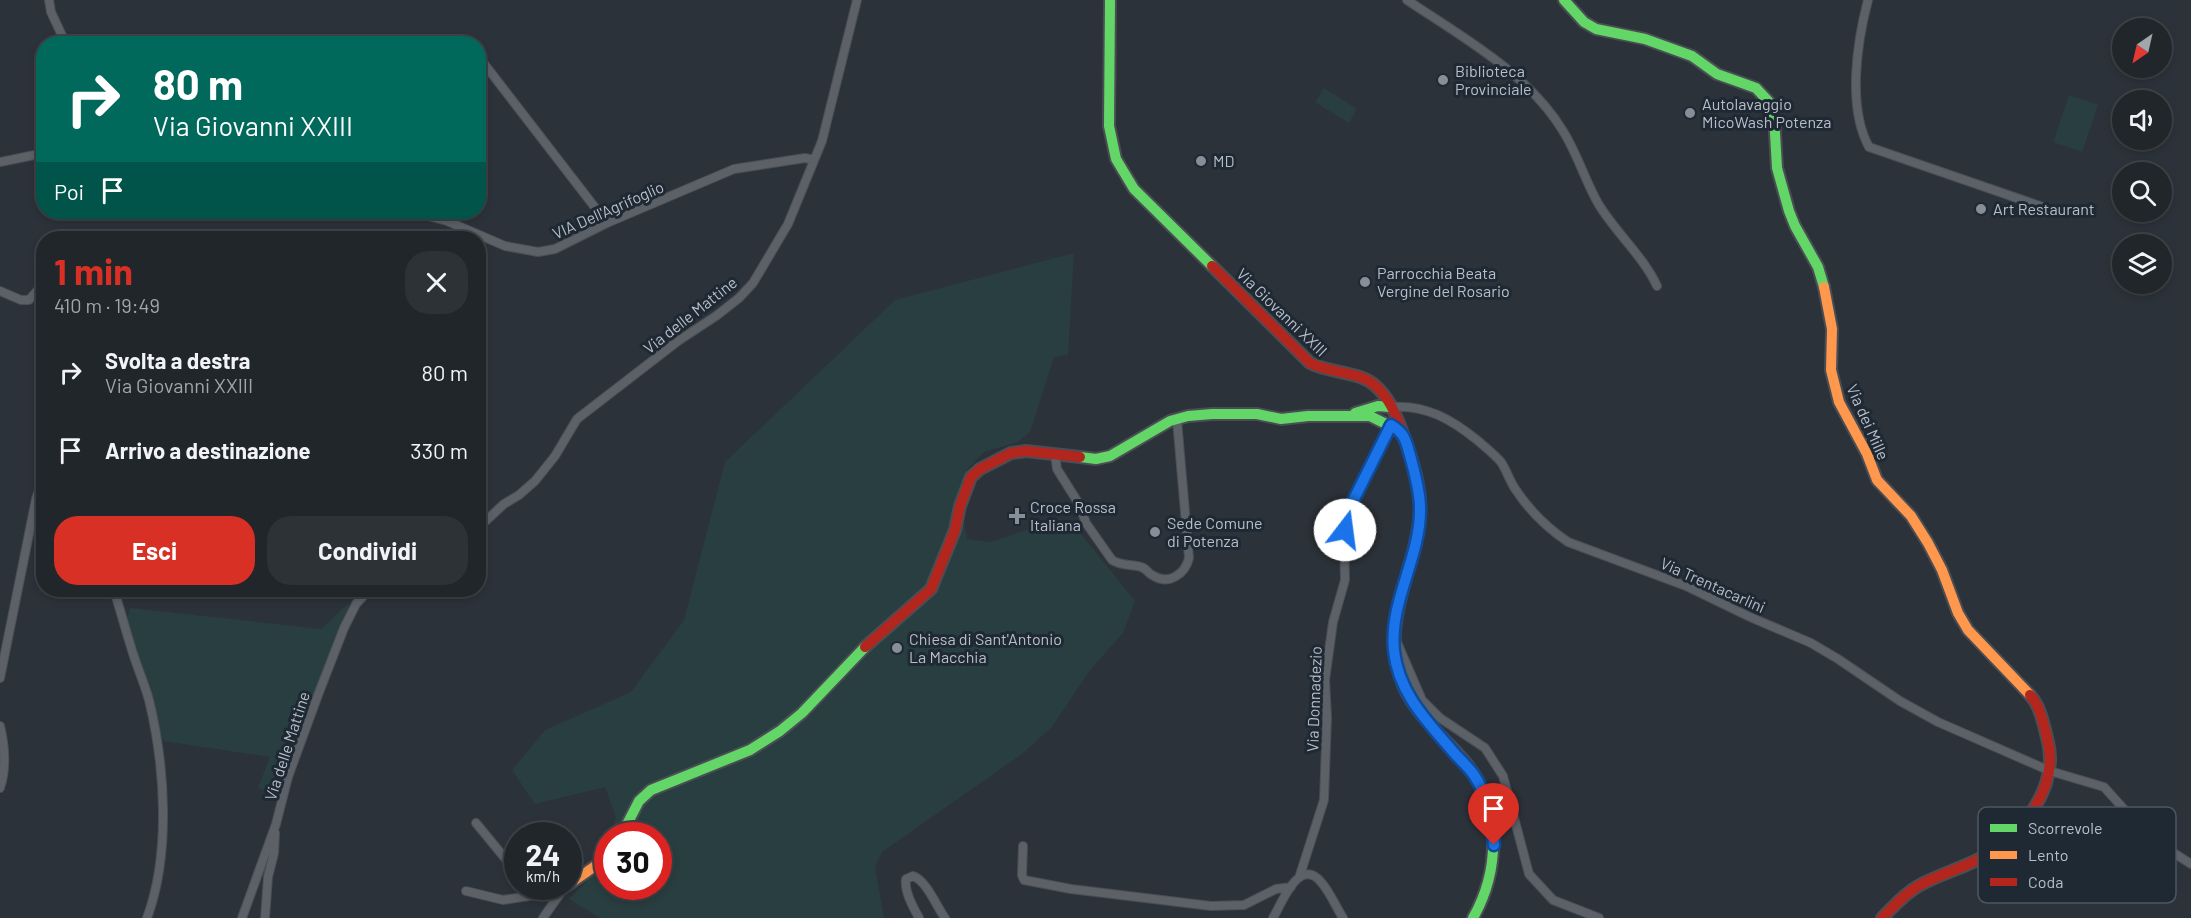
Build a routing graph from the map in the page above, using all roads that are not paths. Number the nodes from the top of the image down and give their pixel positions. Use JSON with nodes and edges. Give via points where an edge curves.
{"nodes":[{"id":1,"x":49,"y":0,"type":"edge"},
{"id":2,"x":857,"y":0,"type":"edge"},
{"id":3,"x":1110,"y":0,"type":"edge"},
{"id":4,"x":1407,"y":0,"type":"edge"},
{"id":5,"x":1564,"y":0,"type":"edge"},
{"id":6,"x":1868,"y":0,"type":"edge"},
{"id":7,"x":62,"y":36,"type":"edge"},
{"id":8,"x":486,"y":66,"type":"edge"},
{"id":9,"x":36,"y":155,"type":"edge"},
{"id":10,"x":814,"y":160,"type":"junction"},
{"id":11,"x":0,"y":162,"type":"edge"},
{"id":12,"x":2043,"y":207,"type":"dead end"},
{"id":13,"x":439,"y":219,"type":"edge"},
{"id":14,"x":607,"y":223,"type":"junction"},
{"id":15,"x":470,"y":231,"type":"edge"},
{"id":16,"x":486,"y":238,"type":"edge"},
{"id":17,"x":1657,"y":286,"type":"dead end"},
{"id":18,"x":0,"y":291,"type":"edge"},
{"id":19,"x":36,"y":292,"type":"edge"},
{"id":20,"x":1374,"y":384,"type":"junction"},
{"id":21,"x":1390,"y":407,"type":"junction"},
{"id":22,"x":1368,"y":408,"type":"junction"},
{"id":23,"x":1349,"y":415,"type":"junction"},
{"id":24,"x":1376,"y":418,"type":"junction"},
{"id":25,"x":1177,"y":420,"type":"junction"},
{"id":26,"x":1391,"y":425,"type":"junction"},
{"id":27,"x":1402,"y":432,"type":"junction"},
{"id":28,"x":1055,"y":455,"type":"junction"},
{"id":29,"x":36,"y":499,"type":"edge"},
{"id":30,"x":486,"y":521,"type":"edge"},
{"id":31,"x":116,"y":597,"type":"edge"},
{"id":32,"x":362,"y":597,"type":"edge"},
{"id":33,"x":1394,"y":634,"type":"junction"},
{"id":34,"x":0,"y":678,"type":"edge"},
{"id":35,"x":0,"y":726,"type":"edge"},
{"id":36,"x":2050,"y":771,"type":"junction"},
{"id":37,"x":0,"y":788,"type":"edge"},
{"id":38,"x":2035,"y":807,"type":"edge"},
{"id":39,"x":2122,"y":807,"type":"edge"},
{"id":40,"x":628,"y":822,"type":"edge"},
{"id":41,"x":476,"y":823,"type":"dead end"},
{"id":42,"x":276,"y":824,"type":"junction"},
{"id":43,"x":1023,"y":846,"type":"dead end"},
{"id":44,"x":2176,"y":854,"type":"edge"},
{"id":45,"x":504,"y":857,"type":"edge"},
{"id":46,"x":1978,"y":859,"type":"edge"},
{"id":47,"x":2191,"y":864,"type":"edge"},
{"id":48,"x":1300,"y":875,"type":"junction"},
{"id":49,"x":1291,"y":887,"type":"junction"},
{"id":50,"x":466,"y":891,"type":"dead end"},
{"id":51,"x":504,"y":900,"type":"edge"},
{"id":52,"x":557,"y":900,"type":"edge"},
{"id":53,"x":147,"y":918,"type":"edge"},
{"id":54,"x":242,"y":918,"type":"edge"},
{"id":55,"x":265,"y":918,"type":"edge"},
{"id":56,"x":543,"y":918,"type":"edge"},
{"id":57,"x":919,"y":918,"type":"edge"},
{"id":58,"x":945,"y":918,"type":"edge"},
{"id":59,"x":1273,"y":918,"type":"edge"},
{"id":60,"x":1343,"y":918,"type":"edge"},
{"id":61,"x":1473,"y":918,"type":"edge"},
{"id":62,"x":1599,"y":918,"type":"edge"},
{"id":63,"x":1882,"y":918,"type":"edge"}],
"edges":[{"from":1,"to":7,"type":"street"},
{"from":2,"to":10,"type":"street","name":"Via delle Mattine"},
{"from":3,"to":20,"type":"street","name":"Via Giovanni XXIII","via":[[1110,145],[1121,172],[1310,363]]},
{"from":4,"to":17,"type":"street","via":[[1491,57],[1535,94],[1563,131],[1600,206],[1649,267]]},
{"from":5,"to":36,"type":"street","name":"Via dei Mille","via":[[1596,29],[1645,39],[1692,56],[1717,74],[1756,88],[1769,102],[1774,116],[1777,168],[1789,211],[1824,285],[1832,329],[1831,370],[1839,402],[1877,480],[1911,516],[1928,543],[1968,630],[2039,708],[2049,743]]},
{"from":6,"to":12,"type":"street","via":[[1856,79],[1859,116],[1869,147]]},
{"from":8,"to":14,"type":"street"},
{"from":9,"to":11,"type":"street"},
{"from":10,"to":14,"type":"street","name":"VIA Dell'Agrifoglio","via":[[734,169]]},
{"from":10,"to":30,"type":"street","name":"Via delle Mattine","via":[[788,224],[748,289],[577,419],[535,481]]},
{"from":13,"to":15,"type":"street","name":"VIA Dell'Agrifoglio"},
{"from":14,"to":16,"type":"street","name":"VIA Dell'Agrifoglio","via":[[555,249],[538,252]]},
{"from":18,"to":19,"type":"street","via":[[21,300],[29,300]]},
{"from":20,"to":21,"type":"street"},
{"from":20,"to":22,"type":"street","via":[[1374,399]]},
{"from":21,"to":22,"type":"street"},
{"from":21,"to":24,"type":"street"},
{"from":21,"to":27,"type":"street"},
{"from":21,"to":36,"type":"street","name":"Via Trentacarlini","via":[[1424,409],[1449,419],[1496,457],[1527,504],[1568,542],[1686,585],[1811,643],[1922,714]]},
{"from":22,"to":23,"type":"street"},
{"from":23,"to":24,"type":"street"},
{"from":23,"to":25,"type":"street","via":[[1281,419],[1225,414]]},
{"from":24,"to":26,"type":"street"},
{"from":25,"to":28,"type":"street","via":[[1110,456],[1096,459]]},
{"from":25,"to":28,"type":"street","via":[[1189,558],[1176,577],[1160,579],[1140,567],[1112,560],[1086,523],[1057,469]]},
{"from":26,"to":27,"type":"street"},
{"from":26,"to":48,"type":"street","name":"Via Donnadezio","via":[[1352,503],[1345,530],[1345,580],[1333,622],[1325,680],[1324,800]]},
{"from":27,"to":33,"type":"street","via":[[1415,472],[1420,508]]},
{"from":28,"to":40,"type":"street","via":[[1011,453],[980,469],[971,477],[931,590],[881,632],[780,731],[750,750],[651,790],[639,801]]},
{"from":29,"to":34,"type":"street"},
{"from":31,"to":53,"type":"street","via":[[148,697],[158,746],[161,845],[157,885]]},
{"from":32,"to":42,"type":"street","name":"Via delle Mattine","via":[[344,628],[288,777]]},
{"from":33,"to":61,"type":"street","via":[[1399,676],[1409,697],[1474,774],[1485,795],[1492,822],[1494,857],[1491,879]]},
{"from":33,"to":62,"type":"street","via":[[1422,700],[1440,718],[1485,748],[1503,776],[1529,874],[1552,900]]},
{"from":35,"to":37,"type":"street","via":[[5,749]]},
{"from":36,"to":38,"type":"street"},
{"from":36,"to":39,"type":"street","via":[[2104,787]]},
{"from":41,"to":45,"type":"street"},
{"from":42,"to":54,"type":"street","name":"Via delle Mattine"},
{"from":42,"to":55,"type":"street"},
{"from":43,"to":49,"type":"street","via":[[1024,880],[1071,889],[1210,906],[1244,905],[1276,889]]},
{"from":44,"to":47,"type":"street"},
{"from":46,"to":63,"type":"street","via":[[1920,885]]},
{"from":48,"to":49,"type":"street","name":"Via Donnadezio"},
{"from":48,"to":60,"type":"street","via":[[1321,881]]},
{"from":49,"to":59,"type":"street","name":"Via Donnadezio"},
{"from":50,"to":51,"type":"street"},
{"from":52,"to":56,"type":"street"},
{"from":57,"to":58,"type":"street","via":[[905,884],[913,876],[923,881]]}]}
